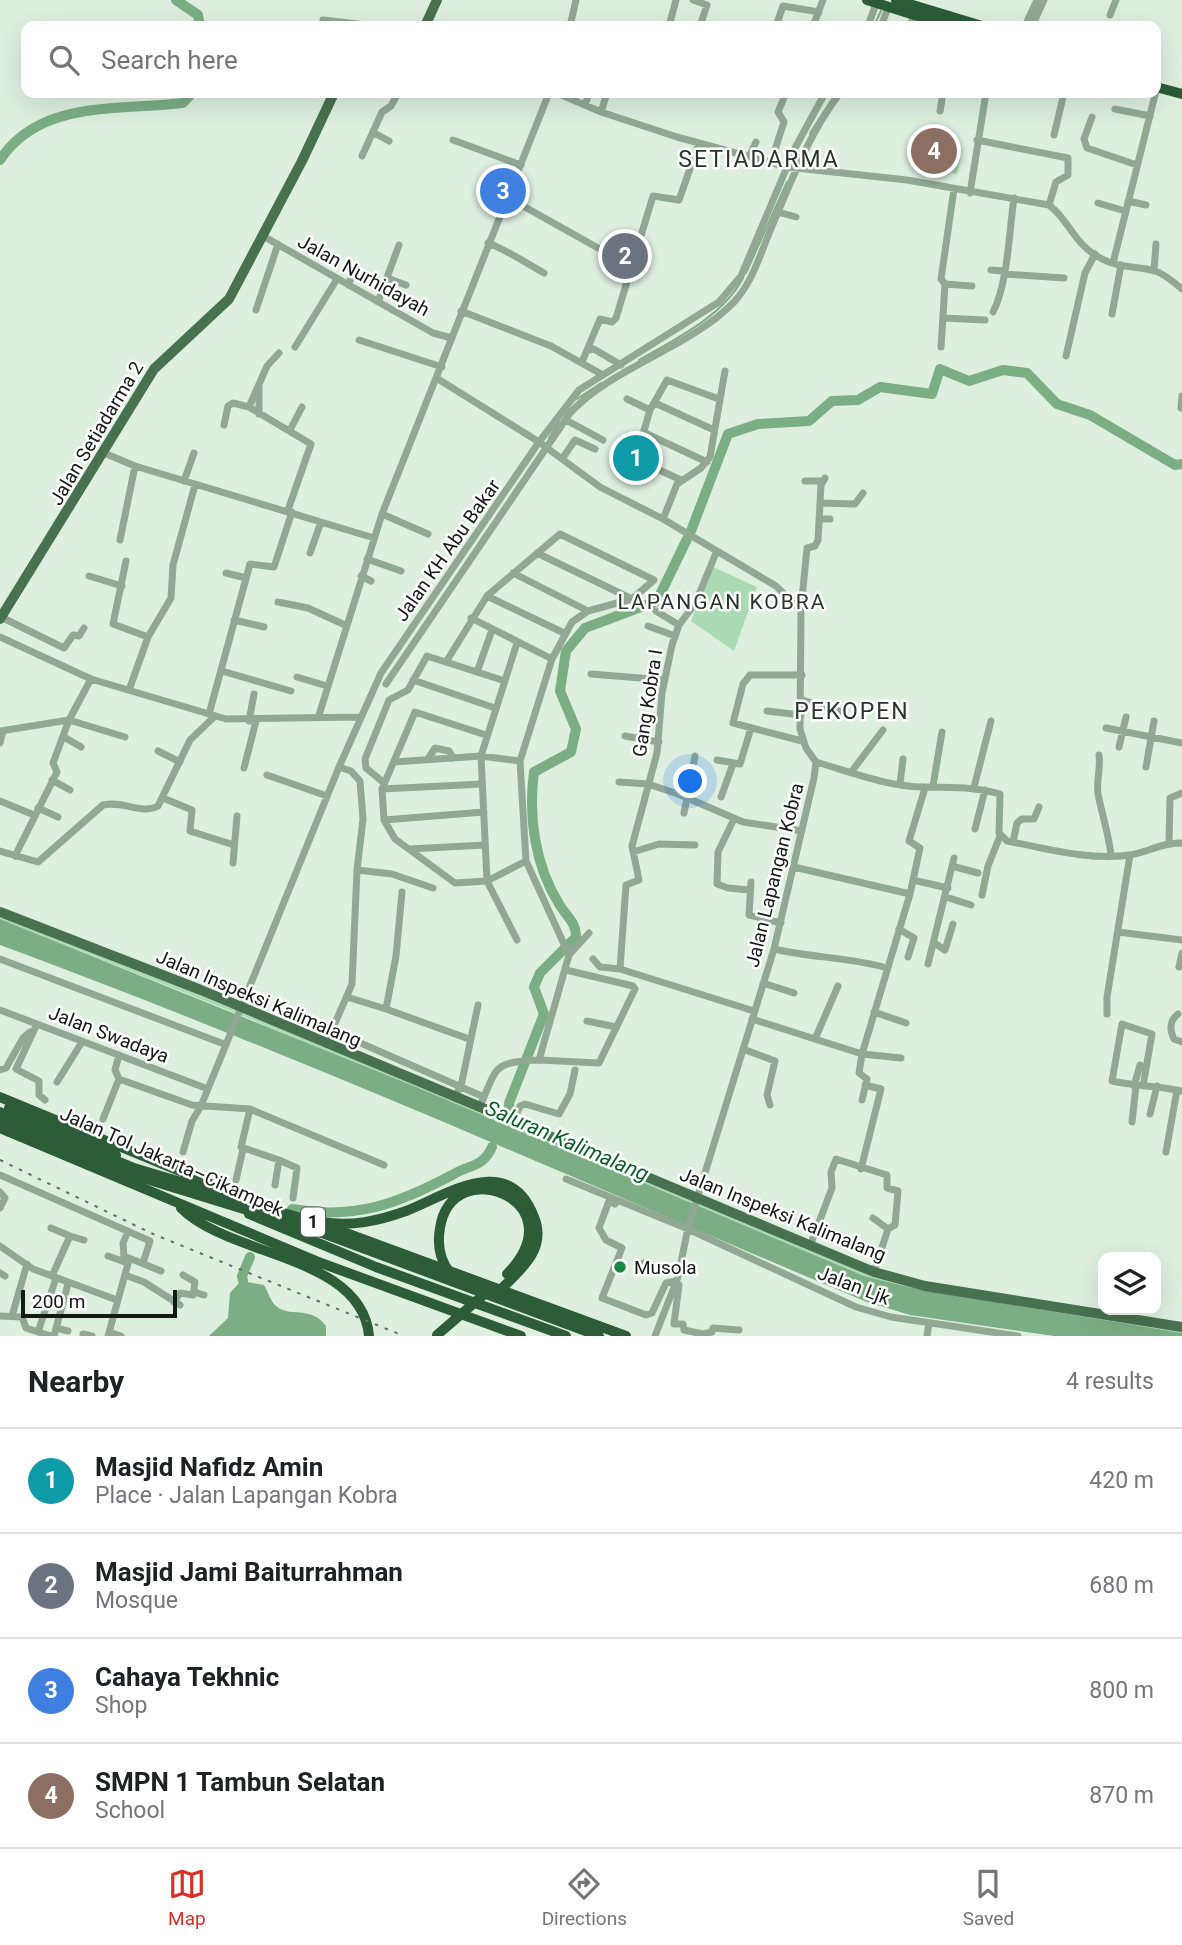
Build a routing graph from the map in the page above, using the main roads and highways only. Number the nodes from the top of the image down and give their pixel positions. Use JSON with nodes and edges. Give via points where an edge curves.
{"nodes":[{"id":1,"x":437,"y":0,"type":"edge"},
{"id":2,"x":881,"y":2,"type":"edge"},
{"id":3,"x":427,"y":21,"type":"edge"},
{"id":4,"x":936,"y":21,"type":"edge"},
{"id":5,"x":961,"y":21,"type":"edge"},
{"id":6,"x":1161,"y":85,"type":"edge"},
{"id":7,"x":1161,"y":87,"type":"edge"},
{"id":8,"x":1182,"y":87,"type":"edge"},
{"id":9,"x":1182,"y":94,"type":"edge"},
{"id":10,"x":332,"y":98,"type":"edge"},
{"id":11,"x":1,"y":618,"type":"edge"},
{"id":12,"x":0,"y":912,"type":"edge"},
{"id":13,"x":0,"y":1097,"type":"edge"},
{"id":14,"x":0,"y":1104,"type":"edge"},
{"id":15,"x":0,"y":1112,"type":"edge"},
{"id":16,"x":0,"y":1120,"type":"edge"},
{"id":17,"x":0,"y":1128,"type":"edge"},
{"id":18,"x":178,"y":1205,"type":"junction"},
{"id":19,"x":499,"y":1286,"type":"junction"},
{"id":20,"x":1182,"y":1327,"type":"edge"},
{"id":21,"x":369,"y":1336,"type":"edge"},
{"id":22,"x":439,"y":1336,"type":"edge"},
{"id":23,"x":521,"y":1336,"type":"edge"},
{"id":24,"x":566,"y":1336,"type":"edge"},
{"id":25,"x":587,"y":1336,"type":"edge"},
{"id":26,"x":599,"y":1336,"type":"edge"},
{"id":27,"x":626,"y":1336,"type":"edge"}],
"edges":[{"from":1,"to":3,"type":"main road"},
{"from":2,"to":4,"type":"highway"},
{"from":2,"to":5,"type":"highway"},
{"from":6,"to":8,"type":"highway"},
{"from":7,"to":9,"type":"highway"},
{"from":10,"to":11,"type":"main road","name":"Jalan Setiadarma 2","via":[[226,303],[154,369]]},
{"from":12,"to":20,"type":"main road","name":"Jalan Inspeksi Kalimalang","via":[[874,1272],[925,1286]]},
{"from":13,"to":19,"type":"highway","via":[[269,1208],[328,1223],[368,1223],[467,1184],[502,1184],[531,1208],[537,1239],[530,1259]]},
{"from":14,"to":24,"type":"highway","name":"Jalan Tol Jakarta–Cikampek","number":"1","via":[[295,1235]]},
{"from":15,"to":27,"type":"highway","number":"1","bridge":true,"via":[[134,1168],[327,1226]]},
{"from":16,"to":26,"type":"highway","number":"1","bridge":true,"via":[[104,1166],[325,1234]]},
{"from":17,"to":18,"type":"highway","name":"Jalan Tol Jakarta–Cikampek","number":"1"},
{"from":18,"to":21,"type":"highway","via":[[202,1226],[339,1284],[362,1309]]},
{"from":18,"to":23,"type":"highway","name":"Jalan Tol Jakarta–Cikampek","number":"1","via":[[346,1273]]},
{"from":19,"to":22,"type":"highway","bridge":true},
{"from":19,"to":25,"type":"highway","via":[[525,1252],[528,1223],[519,1203],[507,1194],[477,1189],[452,1202],[441,1223],[439,1244],[447,1269],[466,1287]]}]}
